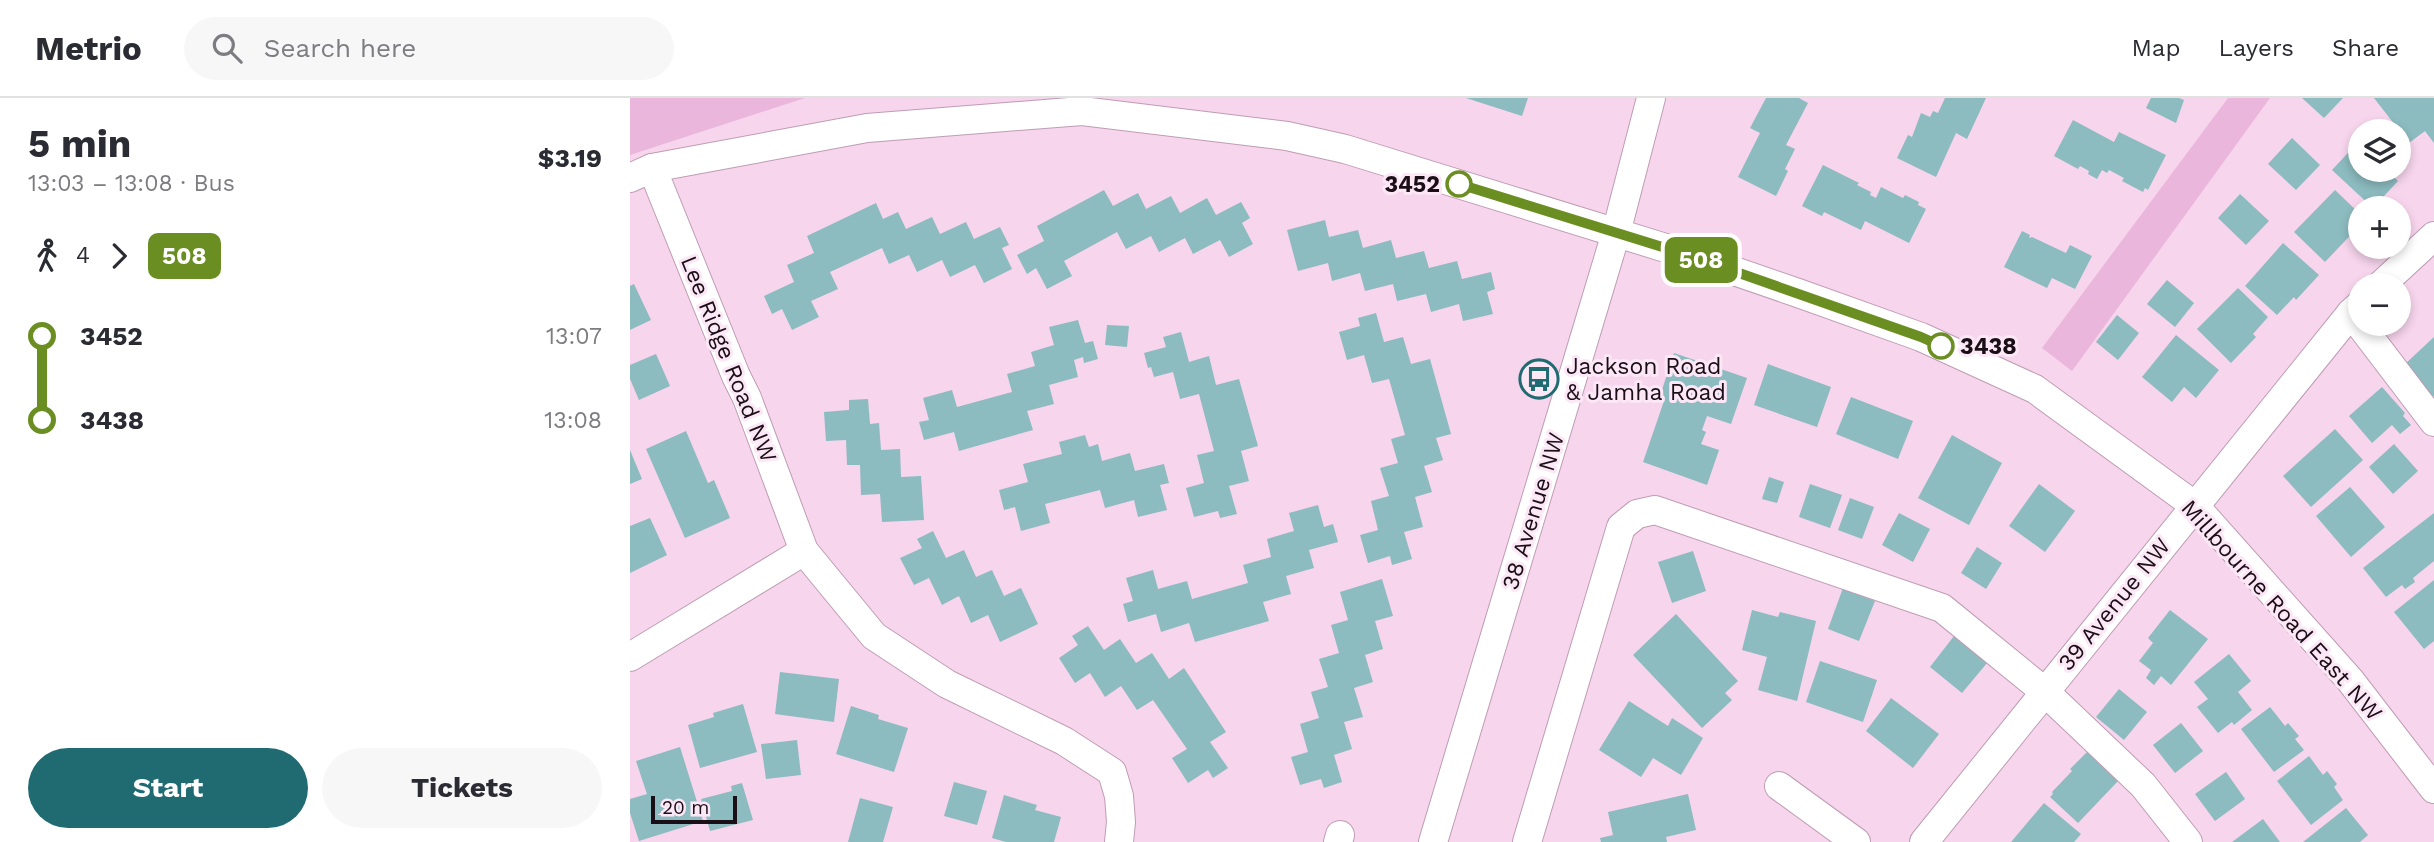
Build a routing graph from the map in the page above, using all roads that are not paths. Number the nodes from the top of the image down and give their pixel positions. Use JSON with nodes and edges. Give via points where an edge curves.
{"nodes":[{"id":1,"x":1651,"y":98,"type":"edge"},
{"id":2,"x":641,"y":173,"type":"edge"},
{"id":3,"x":1616,"y":233,"type":"junction"},
{"id":4,"x":2434,"y":236,"type":"edge"},
{"id":5,"x":2394,"y":273,"type":"edge"},
{"id":6,"x":2348,"y":318,"type":"edge"},
{"id":7,"x":2375,"y":336,"type":"edge"},
{"id":8,"x":2434,"y":422,"type":"edge"},
{"id":9,"x":2194,"y":505,"type":"junction"},
{"id":10,"x":804,"y":551,"type":"junction"},
{"id":11,"x":630,"y":657,"type":"edge"},
{"id":12,"x":2044,"y":691,"type":"junction"},
{"id":13,"x":1779,"y":786,"type":"dead end"},
{"id":14,"x":2434,"y":789,"type":"edge"},
{"id":15,"x":1119,"y":842,"type":"edge"},
{"id":16,"x":1433,"y":842,"type":"edge"},
{"id":17,"x":1527,"y":842,"type":"edge"},
{"id":18,"x":1856,"y":842,"type":"edge"},
{"id":19,"x":1924,"y":842,"type":"edge"},
{"id":20,"x":2188,"y":842,"type":"edge"}],
"edges":[{"from":1,"to":3,"type":"street","name":"38 Avenue NW"},
{"from":2,"to":3,"type":"street","name":"Millbourne Road East NW","via":[[867,128],[1082,111],[1287,136],[1345,149]]},
{"from":2,"to":10,"type":"street","name":"Lee Ridge Road NW","via":[[747,398]]},
{"from":3,"to":9,"type":"street","name":"Millbourne Road East NW","via":[[1921,337],[2035,389]]},
{"from":3,"to":16,"type":"street","name":"38 Avenue NW"},
{"from":4,"to":5,"type":"street"},
{"from":6,"to":9,"type":"street","name":"39 Avenue NW"},
{"from":7,"to":8,"type":"street"},
{"from":9,"to":12,"type":"street","name":"39 Avenue NW"},
{"from":9,"to":14,"type":"street","name":"Millbourne Road East NW","via":[[2350,680]]},
{"from":10,"to":11,"type":"street"},
{"from":10,"to":15,"type":"street","name":"Lee Ridge Road NW","via":[[874,636],[947,684],[1064,741],[1112,772],[1119,796]]},
{"from":12,"to":17,"type":"street","via":[[1942,608],[1655,510],[1637,514],[1621,527]]},
{"from":12,"to":19,"type":"street","name":"39 Avenue NW"},
{"from":12,"to":20,"type":"street","via":[[2143,785]]},
{"from":13,"to":18,"type":"street"}]}
